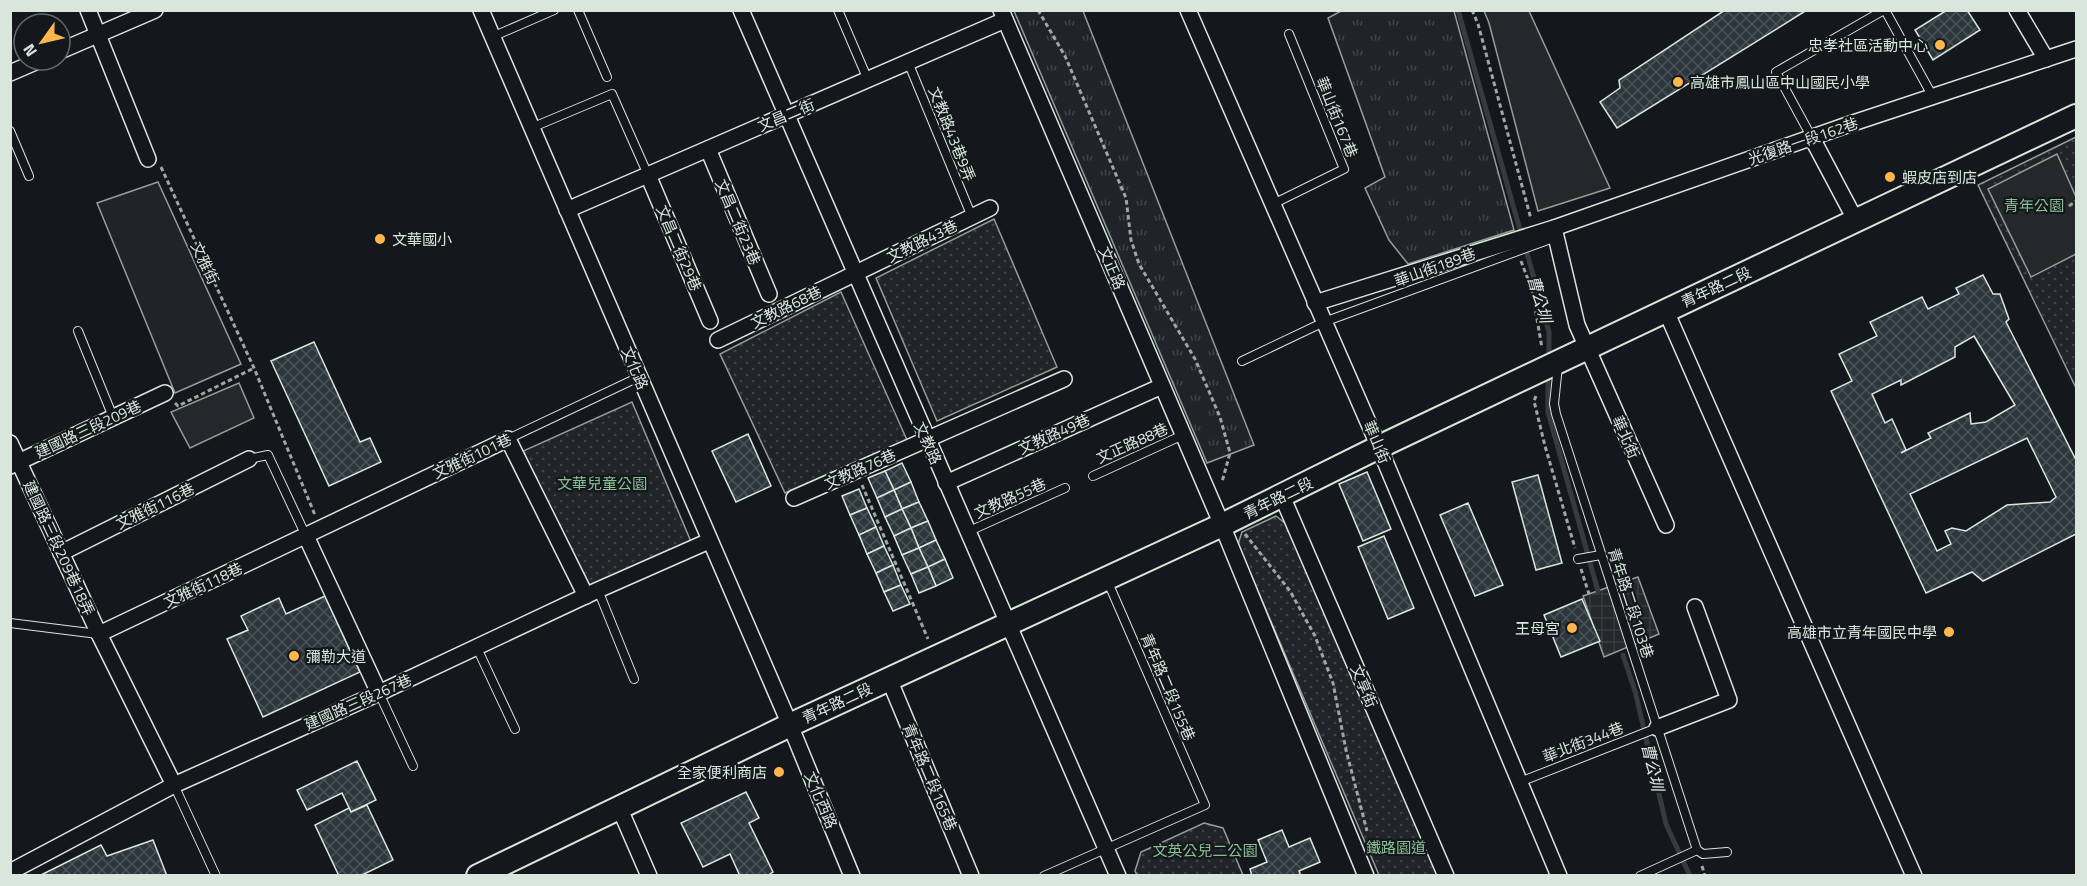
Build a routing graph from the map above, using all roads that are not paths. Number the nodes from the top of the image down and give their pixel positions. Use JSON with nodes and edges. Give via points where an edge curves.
{"nodes":[{"id":1,"x":88,"y":10,"type":"edge"},
{"id":2,"x":155,"y":10,"type":"edge"},
{"id":3,"x":481,"y":10,"type":"edge"},
{"id":4,"x":554,"y":10,"type":"edge"},
{"id":5,"x":578,"y":10,"type":"edge"},
{"id":6,"x":741,"y":10,"type":"edge"},
{"id":7,"x":838,"y":10,"type":"edge"},
{"id":8,"x":1188,"y":10,"type":"edge"},
{"id":9,"x":1885,"y":10,"type":"edge"},
{"id":10,"x":2017,"y":10,"type":"edge"},
{"id":11,"x":1003,"y":15,"type":"edge"},
{"id":12,"x":1289,"y":34,"type":"dead end"},
{"id":13,"x":98,"y":35,"type":"junction"},
{"id":14,"x":492,"y":37,"type":"junction"},
{"id":15,"x":72,"y":46,"type":"edge"},
{"id":16,"x":2076,"y":49,"type":"edge"},
{"id":17,"x":2046,"y":59,"type":"junction"},
{"id":18,"x":908,"y":62,"type":"junction"},
{"id":19,"x":607,"y":77,"type":"dead end"},
{"id":20,"x":867,"y":80,"type":"junction"},
{"id":21,"x":1933,"y":97,"type":"junction"},
{"id":22,"x":786,"y":115,"type":"junction"},
{"id":23,"x":2076,"y":116,"type":"edge"},
{"id":24,"x":531,"y":128,"type":"junction"},
{"id":25,"x":10,"y":131,"type":"edge"},
{"id":26,"x":1812,"y":138,"type":"junction"},
{"id":27,"x":708,"y":149,"type":"junction"},
{"id":28,"x":148,"y":159,"type":"road end"},
{"id":29,"x":648,"y":175,"type":"junction"},
{"id":30,"x":29,"y":176,"type":"dead end"},
{"id":31,"x":1273,"y":204,"type":"junction"},
{"id":32,"x":990,"y":208,"type":"dead end"},
{"id":33,"x":567,"y":210,"type":"junction"},
{"id":34,"x":972,"y":217,"type":"junction"},
{"id":35,"x":1856,"y":221,"type":"junction"},
{"id":36,"x":1555,"y":232,"type":"junction"},
{"id":37,"x":1517,"y":247,"type":"junction"},
{"id":38,"x":855,"y":274,"type":"junction"},
{"id":39,"x":770,"y":294,"type":"dead end"},
{"id":40,"x":1315,"y":303,"type":"junction"},
{"id":41,"x":1665,"y":311,"type":"junction"},
{"id":42,"x":710,"y":321,"type":"dead end"},
{"id":43,"x":1324,"y":322,"type":"junction"},
{"id":44,"x":78,"y":331,"type":"dead end"},
{"id":45,"x":718,"y":340,"type":"dead end"},
{"id":46,"x":1586,"y":348,"type":"junction"},
{"id":47,"x":1242,"y":361,"type":"dead end"},
{"id":48,"x":1550,"y":365,"type":"junction"},
{"id":49,"x":639,"y":377,"type":"junction"},
{"id":50,"x":1064,"y":379,"type":"dead end"},
{"id":51,"x":1162,"y":386,"type":"junction"},
{"id":52,"x":165,"y":393,"type":"road end"},
{"id":53,"x":113,"y":417,"type":"junction"},
{"id":54,"x":1183,"y":435,"type":"junction"},
{"id":55,"x":508,"y":439,"type":"junction"},
{"id":56,"x":927,"y":440,"type":"junction"},
{"id":57,"x":10,"y":443,"type":"edge"},
{"id":58,"x":1379,"y":447,"type":"junction"},
{"id":59,"x":249,"y":459,"type":"joint"},
{"id":60,"x":15,"y":464,"type":"edge"},
{"id":61,"x":1093,"y":476,"type":"dead end"},
{"id":62,"x":946,"y":483,"type":"junction"},
{"id":63,"x":1065,"y":488,"type":"dead end"},
{"id":64,"x":1282,"y":496,"type":"junction"},
{"id":65,"x":794,"y":498,"type":"dead end"},
{"id":66,"x":1222,"y":525,"type":"junction"},
{"id":67,"x":1666,"y":525,"type":"dead end"},
{"id":68,"x":968,"y":532,"type":"junction"},
{"id":69,"x":306,"y":536,"type":"junction"},
{"id":70,"x":710,"y":541,"type":"junction"},
{"id":71,"x":61,"y":553,"type":"junction"},
{"id":72,"x":1601,"y":555,"type":"junction"},
{"id":73,"x":1578,"y":559,"type":"road end"},
{"id":74,"x":1107,"y":579,"type":"junction"},
{"id":75,"x":592,"y":593,"type":"junction"},
{"id":76,"x":1695,"y":607,"type":"dead end"},
{"id":77,"x":10,"y":623,"type":"edge"},
{"id":78,"x":1008,"y":624,"type":"junction"},
{"id":79,"x":99,"y":634,"type":"junction"},
{"id":80,"x":477,"y":648,"type":"junction"},
{"id":81,"x":634,"y":679,"type":"dead end"},
{"id":82,"x":888,"y":679,"type":"junction"},
{"id":83,"x":379,"y":693,"type":"junction"},
{"id":84,"x":790,"y":725,"type":"junction"},
{"id":85,"x":515,"y":729,"type":"dead end"},
{"id":86,"x":1655,"y":729,"type":"junction"},
{"id":87,"x":414,"y":766,"type":"dead end"},
{"id":88,"x":1520,"y":782,"type":"junction"},
{"id":89,"x":174,"y":785,"type":"junction"},
{"id":90,"x":619,"y":807,"type":"junction"},
{"id":91,"x":1106,"y":848,"type":"junction"},
{"id":92,"x":1693,"y":852,"type":"junction"},
{"id":93,"x":1726,"y":852,"type":"dead end"},
{"id":94,"x":10,"y":872,"type":"edge"},
{"id":95,"x":216,"y":876,"type":"edge"},
{"id":96,"x":477,"y":876,"type":"edge"},
{"id":97,"x":649,"y":876,"type":"edge"},
{"id":98,"x":852,"y":876,"type":"edge"},
{"id":99,"x":971,"y":876,"type":"edge"},
{"id":100,"x":1044,"y":876,"type":"edge"},
{"id":101,"x":1118,"y":876,"type":"edge"},
{"id":102,"x":1366,"y":876,"type":"edge"},
{"id":103,"x":1446,"y":876,"type":"edge"},
{"id":104,"x":1559,"y":876,"type":"edge"},
{"id":105,"x":1640,"y":876,"type":"edge"},
{"id":106,"x":1914,"y":876,"type":"edge"}],
"edges":[{"from":1,"to":13,"type":"street"},
{"from":2,"to":13,"type":"street"},
{"from":3,"to":14,"type":"street","name":"文化路"},
{"from":4,"to":14,"type":"lane"},
{"from":5,"to":19,"type":"lane"},
{"from":6,"to":22,"type":"street","name":"文教路"},
{"from":7,"to":20,"type":"lane"},
{"from":8,"to":31,"type":"street","name":"華山街"},
{"from":9,"to":21,"type":"lane"},
{"from":9,"to":26,"type":"lane","via":[[1776,72]]},
{"from":10,"to":17,"type":"street"},
{"from":11,"to":18,"type":"street","name":"文昌二街"},
{"from":11,"to":51,"type":"street","name":"文正路"},
{"from":12,"to":31,"type":"lane","name":"華山街167巷","via":[[1344,169]]},
{"from":13,"to":15,"type":"street"},
{"from":13,"to":28,"type":"street"},
{"from":14,"to":24,"type":"street","name":"文化路"},
{"from":16,"to":17,"type":"street","name":"光復路一段162巷"},
{"from":17,"to":21,"type":"street","name":"光復路一段162巷"},
{"from":18,"to":20,"type":"street","name":"文昌二街"},
{"from":18,"to":34,"type":"lane","name":"文教路43巷9弄"},
{"from":20,"to":22,"type":"street","name":"文昌二街"},
{"from":21,"to":26,"type":"street","name":"光復路一段162巷"},
{"from":22,"to":27,"type":"street","name":"文昌二街"},
{"from":22,"to":38,"type":"street","name":"文教路"},
{"from":23,"to":35,"type":"street","name":"青年路二段"},
{"from":24,"to":29,"type":"lane","via":[[612,93]]},
{"from":24,"to":33,"type":"street","name":"文化路"},
{"from":25,"to":30,"type":"lane"},
{"from":26,"to":35,"type":"street"},
{"from":26,"to":36,"type":"street","name":"光復路一段162巷"},
{"from":27,"to":29,"type":"street","name":"文昌二街"},
{"from":27,"to":39,"type":"street","name":"文昌二街23巷"},
{"from":29,"to":33,"type":"street","name":"文昌二街"},
{"from":29,"to":42,"type":"street","name":"文昌二街29巷"},
{"from":31,"to":40,"type":"street","name":"華山街"},
{"from":32,"to":34,"type":"street","name":"文教路43巷"},
{"from":33,"to":49,"type":"street","name":"文化路"},
{"from":34,"to":38,"type":"street","name":"文教路43巷"},
{"from":35,"to":41,"type":"street","name":"青年路二段"},
{"from":36,"to":37,"type":"street","name":"光復路一段162巷"},
{"from":36,"to":46,"type":"street","name":"華北街","via":[[1576,325]]},
{"from":37,"to":40,"type":"street","name":"光復路一段162巷"},
{"from":37,"to":43,"type":"lane","name":"華山街189巷"},
{"from":38,"to":45,"type":"street","name":"文教路68巷"},
{"from":38,"to":56,"type":"street","name":"文教路"},
{"from":40,"to":43,"type":"street","name":"華山街"},
{"from":41,"to":46,"type":"street","name":"青年路二段"},
{"from":41,"to":106,"type":"street"},
{"from":43,"to":47,"type":"lane","name":"華山街189巷"},
{"from":43,"to":58,"type":"street","name":"華山街"},
{"from":44,"to":53,"type":"lane"},
{"from":46,"to":48,"type":"street","name":"青年路二段"},
{"from":46,"to":67,"type":"street","name":"華北街"},
{"from":48,"to":58,"type":"street","name":"青年路二段"},
{"from":48,"to":72,"type":"lane","name":"青年路二段103巷","via":[[1556,414]]},
{"from":49,"to":55,"type":"lane","name":"文雅街101巷"},
{"from":49,"to":70,"type":"street","name":"文化路"},
{"from":50,"to":56,"type":"street","name":"文教路76巷"},
{"from":51,"to":54,"type":"street","name":"文正路"},
{"from":51,"to":62,"type":"street","name":"文教路49巷"},
{"from":52,"to":53,"type":"street","name":"建國路三段209巷"},
{"from":53,"to":60,"type":"street","name":"建國路三段209巷"},
{"from":54,"to":61,"type":"lane","name":"文正路88巷"},
{"from":54,"to":66,"type":"street","name":"文正路"},
{"from":55,"to":69,"type":"street","name":"文雅街101巷"},
{"from":55,"to":75,"type":"street"},
{"from":56,"to":62,"type":"street","name":"文教路"},
{"from":56,"to":65,"type":"street","name":"文教路76巷"},
{"from":57,"to":60,"type":"street","name":"建國路三段209巷18弄"},
{"from":58,"to":64,"type":"street","name":"青年路二段"},
{"from":58,"to":88,"type":"street","name":"華山街"},
{"from":59,"to":69,"type":"lane","via":[[268,455]]},
{"from":59,"to":71,"type":"street","name":"文雅街116巷"},
{"from":60,"to":71,"type":"street","name":"建國路三段209巷18弄"},
{"from":62,"to":68,"type":"street","name":"文教路"},
{"from":63,"to":68,"type":"lane","name":"文教路55巷"},
{"from":64,"to":66,"type":"street","name":"青年路二段"},
{"from":64,"to":103,"type":"street","name":"文享街"},
{"from":66,"to":74,"type":"street","name":"青年路二段"},
{"from":66,"to":102,"type":"street"},
{"from":68,"to":78,"type":"street","name":"文教路"},
{"from":69,"to":79,"type":"street","name":"文雅街118巷"},
{"from":69,"to":83,"type":"street"},
{"from":70,"to":75,"type":"street","name":"建國路三段267巷"},
{"from":70,"to":84,"type":"street","name":"文化路"},
{"from":71,"to":79,"type":"street","name":"建國路三段209巷18弄"},
{"from":72,"to":73,"type":"lane"},
{"from":72,"to":86,"type":"lane","name":"青年路二段103巷"},
{"from":74,"to":78,"type":"street","name":"青年路二段"},
{"from":74,"to":91,"type":"lane","name":"青年路二段155巷","via":[[1204,806]]},
{"from":75,"to":80,"type":"street","name":"建國路三段267巷"},
{"from":75,"to":81,"type":"lane"},
{"from":76,"to":86,"type":"street","via":[[1729,700]]},
{"from":77,"to":79,"type":"lane"},
{"from":78,"to":82,"type":"street","name":"青年路二段"},
{"from":78,"to":91,"type":"street","name":"文教路"},
{"from":79,"to":89,"type":"street","name":"建國路三段209巷18弄"},
{"from":80,"to":83,"type":"street","name":"建國路三段267巷"},
{"from":80,"to":85,"type":"lane"},
{"from":82,"to":84,"type":"street","name":"青年路二段"},
{"from":82,"to":99,"type":"street","name":"青年路二段165巷"},
{"from":83,"to":87,"type":"lane"},
{"from":83,"to":89,"type":"street","name":"建國路三段267巷"},
{"from":84,"to":90,"type":"street","name":"青年路二段"},
{"from":84,"to":98,"type":"street","name":"文化西路"},
{"from":86,"to":88,"type":"lane","name":"華北街344巷"},
{"from":86,"to":92,"type":"lane","name":"青年路二段103巷"},
{"from":88,"to":104,"type":"street","name":"華山街"},
{"from":89,"to":94,"type":"street","name":"建國路三段267巷"},
{"from":89,"to":95,"type":"lane"},
{"from":90,"to":96,"type":"street","name":"青年路二段"},
{"from":90,"to":97,"type":"street"},
{"from":91,"to":100,"type":"lane"},
{"from":91,"to":101,"type":"street","name":"文教路"},
{"from":92,"to":93,"type":"lane"},
{"from":92,"to":105,"type":"lane"}]}
